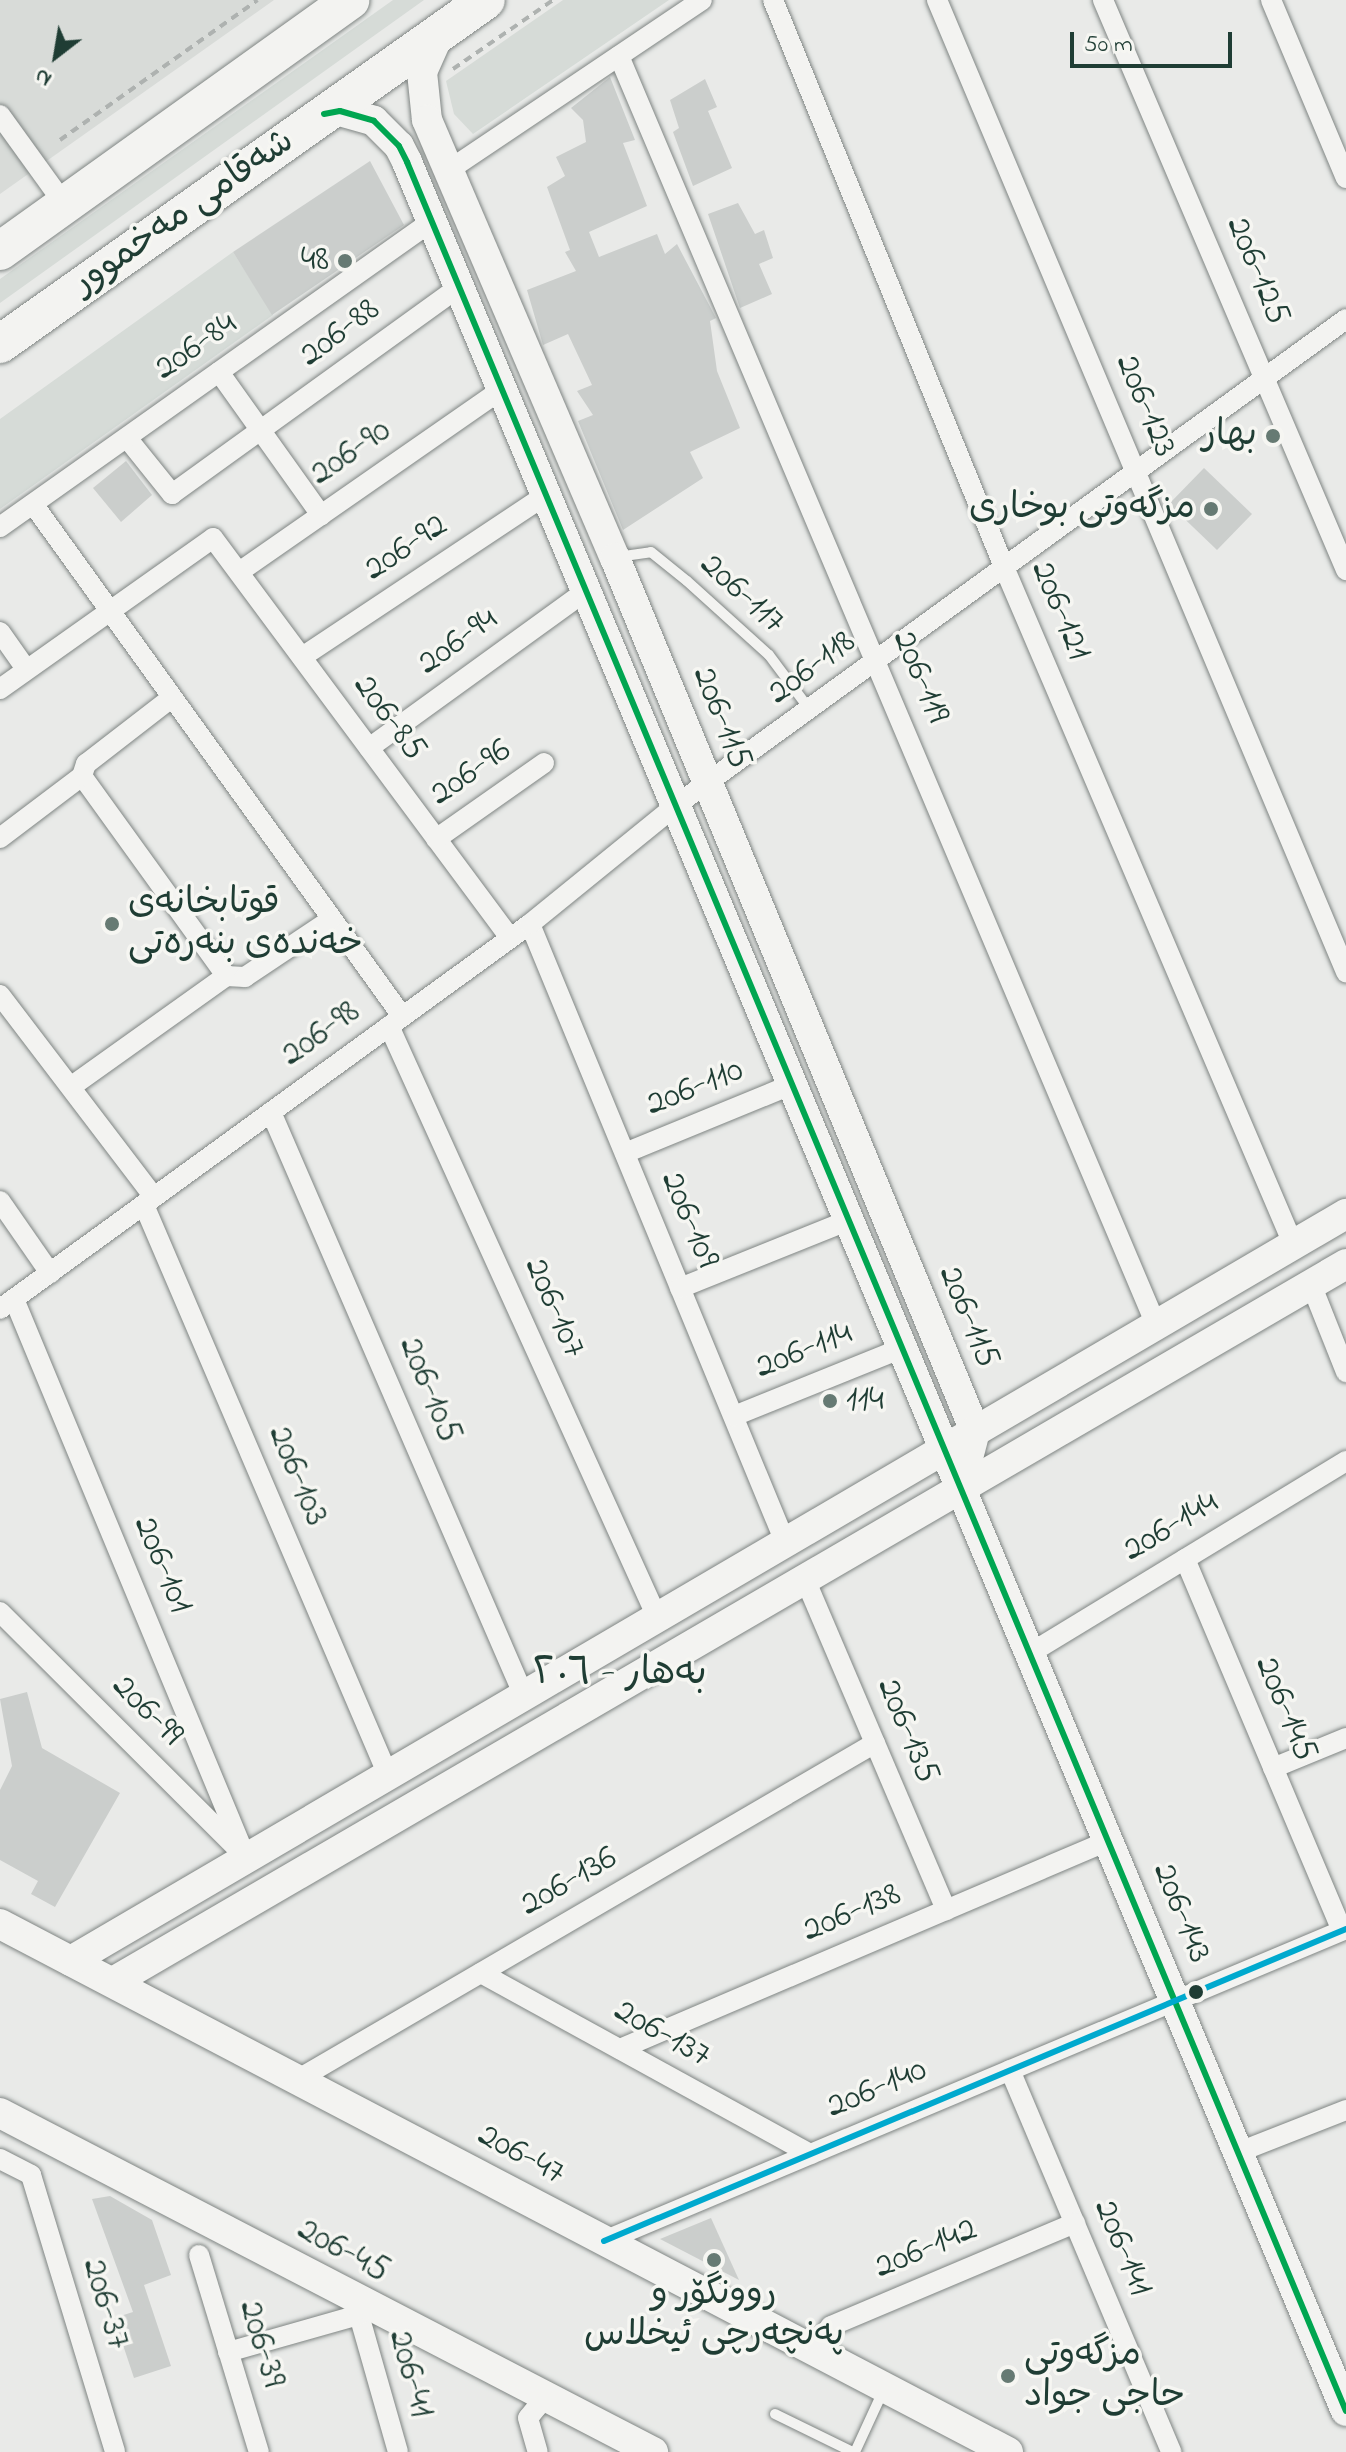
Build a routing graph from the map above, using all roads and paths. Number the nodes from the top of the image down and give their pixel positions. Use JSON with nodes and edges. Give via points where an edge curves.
{"nodes":[{"id":1,"x":258,"y":0,"type":"edge"},
{"id":2,"x":350,"y":0,"type":"edge"},
{"id":3,"x":486,"y":0,"type":"edge"},
{"id":4,"x":553,"y":0,"type":"edge"},
{"id":5,"x":702,"y":0,"type":"edge"},
{"id":6,"x":773,"y":0,"type":"edge"},
{"id":7,"x":937,"y":0,"type":"edge"},
{"id":8,"x":1103,"y":0,"type":"edge"},
{"id":9,"x":1271,"y":0,"type":"edge"},
{"id":10,"x":439,"y":34,"type":"junction"},
{"id":11,"x":619,"y":56,"type":"junction"},
{"id":12,"x":451,"y":70,"type":"dead end"},
{"id":13,"x":324,"y":114,"type":"junction"},
{"id":14,"x":0,"y":115,"type":"edge"},
{"id":15,"x":431,"y":127,"type":"junction"},
{"id":16,"x":60,"y":140,"type":"dead end"},
{"id":17,"x":399,"y":146,"type":"junction"},
{"id":18,"x":452,"y":168,"type":"junction"},
{"id":19,"x":1346,"y":178,"type":"edge"},
{"id":20,"x":65,"y":205,"type":"junction"},
{"id":21,"x":432,"y":221,"type":"junction"},
{"id":22,"x":0,"y":251,"type":"edge"},
{"id":23,"x":459,"y":287,"type":"junction"},
{"id":24,"x":1346,"y":319,"type":"edge"},
{"id":25,"x":0,"y":344,"type":"edge"},
{"id":26,"x":219,"y":372,"type":"junction"},
{"id":27,"x":1266,"y":377,"type":"junction"},
{"id":28,"x":502,"y":389,"type":"junction"},
{"id":29,"x":262,"y":433,"type":"junction"},
{"id":30,"x":127,"y":438,"type":"junction"},
{"id":31,"x":1137,"y":475,"type":"junction"},
{"id":32,"x":546,"y":495,"type":"junction"},
{"id":33,"x":33,"y":504,"type":"junction"},
{"id":34,"x":321,"y":515,"type":"junction"},
{"id":35,"x":0,"y":527,"type":"edge"},
{"id":36,"x":615,"y":558,"type":"junction"},
{"id":37,"x":1004,"y":567,"type":"junction"},
{"id":38,"x":1346,"y":570,"type":"edge"},
{"id":39,"x":239,"y":572,"type":"junction"},
{"id":40,"x":586,"y":591,"type":"junction"},
{"id":41,"x":106,"y":609,"type":"junction"},
{"id":42,"x":0,"y":632,"type":"edge"},
{"id":43,"x":302,"y":657,"type":"junction"},
{"id":44,"x":877,"y":662,"type":"junction"},
{"id":45,"x":26,"y":669,"type":"junction"},
{"id":46,"x":0,"y":689,"type":"edge"},
{"id":47,"x":170,"y":699,"type":"junction"},
{"id":48,"x":811,"y":712,"type":"junction"},
{"id":49,"x":369,"y":748,"type":"junction"},
{"id":50,"x":544,"y":763,"type":"dead end"},
{"id":51,"x":82,"y":776,"type":"junction"},
{"id":52,"x":708,"y":788,"type":"junction"},
{"id":53,"x":675,"y":806,"type":"junction"},
{"id":54,"x":0,"y":838,"type":"edge"},
{"id":55,"x":436,"y":839,"type":"junction"},
{"id":56,"x":330,"y":920,"type":"junction"},
{"id":57,"x":530,"y":924,"type":"junction"},
{"id":58,"x":510,"y":938,"type":"junction"},
{"id":59,"x":1346,"y":972,"type":"edge"},
{"id":60,"x":226,"y":976,"type":"junction"},
{"id":61,"x":0,"y":995,"type":"edge"},
{"id":62,"x":396,"y":1021,"type":"junction"},
{"id":63,"x":791,"y":1085,"type":"junction"},
{"id":64,"x":72,"y":1086,"type":"junction"},
{"id":65,"x":271,"y":1112,"type":"junction"},
{"id":66,"x":625,"y":1153,"type":"junction"},
{"id":67,"x":0,"y":1201,"type":"edge"},
{"id":68,"x":149,"y":1201,"type":"junction"},
{"id":69,"x":1346,"y":1214,"type":"edge"},
{"id":70,"x":847,"y":1221,"type":"junction"},
{"id":71,"x":1293,"y":1244,"type":"junction"},
{"id":72,"x":1346,"y":1264,"type":"edge"},
{"id":73,"x":50,"y":1273,"type":"junction"},
{"id":74,"x":1311,"y":1284,"type":"junction"},
{"id":75,"x":680,"y":1288,"type":"junction"},
{"id":76,"x":7,"y":1304,"type":"edge"},
{"id":77,"x":1156,"y":1325,"type":"junction"},
{"id":78,"x":900,"y":1349,"type":"junction"},
{"id":79,"x":1346,"y":1372,"type":"edge"},
{"id":80,"x":734,"y":1416,"type":"junction"},
{"id":81,"x":975,"y":1431,"type":"junction"},
{"id":82,"x":942,"y":1450,"type":"junction"},
{"id":83,"x":1346,"y":1461,"type":"edge"},
{"id":84,"x":960,"y":1489,"type":"junction"},
{"id":85,"x":785,"y":1542,"type":"junction"},
{"id":86,"x":1185,"y":1559,"type":"junction"},
{"id":87,"x":805,"y":1579,"type":"junction"},
{"id":88,"x":0,"y":1612,"type":"edge"},
{"id":89,"x":657,"y":1617,"type":"junction"},
{"id":90,"x":1032,"y":1652,"type":"junction"},
{"id":91,"x":524,"y":1696,"type":"junction"},
{"id":92,"x":1346,"y":1738,"type":"edge"},
{"id":93,"x":875,"y":1743,"type":"junction"},
{"id":94,"x":1273,"y":1768,"type":"junction"},
{"id":95,"x":388,"y":1775,"type":"junction"},
{"id":96,"x":1110,"y":1840,"type":"junction"},
{"id":97,"x":246,"y":1858,"type":"junction"},
{"id":98,"x":946,"y":1910,"type":"junction"},
{"id":99,"x":0,"y":1924,"type":"edge"},
{"id":100,"x":1344,"y":1930,"type":"edge"},
{"id":101,"x":71,"y":1961,"type":"junction"},
{"id":102,"x":481,"y":1973,"type":"junction"},
{"id":103,"x":113,"y":1982,"type":"junction"},
{"id":104,"x":1176,"y":2000,"type":"junction"},
{"id":105,"x":620,"y":2049,"type":"junction"},
{"id":106,"x":1010,"y":2070,"type":"junction"},
{"id":107,"x":297,"y":2080,"type":"junction"},
{"id":108,"x":1346,"y":2110,"type":"edge"},
{"id":109,"x":0,"y":2113,"type":"edge"},
{"id":110,"x":1239,"y":2152,"type":"junction"},
{"id":111,"x":810,"y":2154,"type":"junction"},
{"id":112,"x":0,"y":2159,"type":"edge"},
{"id":113,"x":1075,"y":2223,"type":"junction"},
{"id":114,"x":604,"y":2241,"type":"junction"},
{"id":115,"x":199,"y":2255,"type":"dead end"},
{"id":116,"x":363,"y":2311,"type":"junction"},
{"id":117,"x":814,"y":2350,"type":"junction"},
{"id":118,"x":228,"y":2352,"type":"junction"},
{"id":119,"x":885,"y":2388,"type":"junction"},
{"id":120,"x":532,"y":2406,"type":"junction"},
{"id":121,"x":1346,"y":2411,"type":"edge"},
{"id":122,"x":775,"y":2414,"type":"dead end"},
{"id":123,"x":115,"y":2452,"type":"edge"},
{"id":124,"x":259,"y":2452,"type":"edge"},
{"id":125,"x":398,"y":2452,"type":"edge"},
{"id":126,"x":538,"y":2452,"type":"edge"},
{"id":127,"x":653,"y":2452,"type":"edge"},
{"id":128,"x":854,"y":2452,"type":"edge"},
{"id":129,"x":1008,"y":2452,"type":"edge"},
{"id":130,"x":1171,"y":2452,"type":"edge"}],
"edges":[{"from":1,"to":16,"type":"path"},
{"from":2,"to":20,"type":"highway","name":"شەقامی مەخموور"},
{"from":3,"to":10,"type":"highway","name":"شەقامی مەخموور"},
{"from":4,"to":12,"type":"path"},
{"from":5,"to":11,"type":"street"},
{"from":6,"to":37,"type":"street","name":"206-121"},
{"from":7,"to":31,"type":"street","name":"206-123"},
{"from":8,"to":27,"type":"street","name":"206-125"},
{"from":9,"to":19,"type":"street"},
{"from":10,"to":13,"type":"highway","name":"شەقامی مەخموور"},
{"from":10,"to":15,"type":"street","name":"206-115","via":[[422,72],[423,105]]},
{"from":11,"to":18,"type":"street"},
{"from":11,"to":44,"type":"street","name":"206-119"},
{"from":13,"to":17,"type":"street","name":"206-115","via":[[340,111],[366,117]]},
{"from":13,"to":25,"type":"highway","name":"شەقامی مەخموور"},
{"from":14,"to":20,"type":"street"},
{"from":15,"to":17,"type":"street"},
{"from":15,"to":18,"type":"street","name":"206-115"},
{"from":17,"to":21,"type":"street","name":"206-115"},
{"from":18,"to":36,"type":"street","name":"206-115"},
{"from":20,"to":22,"type":"highway","name":"شەقامی مەخموور"},
{"from":21,"to":23,"type":"street","name":"206-115"},
{"from":21,"to":26,"type":"street","name":"206-84"},
{"from":23,"to":28,"type":"street","name":"206-115"},
{"from":23,"to":29,"type":"street","name":"206-88"},
{"from":24,"to":27,"type":"street","name":"206-118"},
{"from":26,"to":29,"type":"street"},
{"from":26,"to":30,"type":"street","name":"206-84"},
{"from":27,"to":31,"type":"street","name":"206-118"},
{"from":27,"to":38,"type":"street","name":"206-125"},
{"from":28,"to":32,"type":"street","name":"206-115"},
{"from":28,"to":34,"type":"street","name":"206-90"},
{"from":29,"to":30,"type":"street","name":"206-88","via":[[172,494]]},
{"from":29,"to":34,"type":"street"},
{"from":30,"to":33,"type":"street","name":"206-84"},
{"from":31,"to":37,"type":"street","name":"206-118"},
{"from":31,"to":59,"type":"street","name":"206-123"},
{"from":32,"to":40,"type":"street","name":"206-115"},
{"from":32,"to":43,"type":"street","name":"206-92"},
{"from":33,"to":35,"type":"street","name":"206-84"},
{"from":33,"to":41,"type":"street","name":"206-107"},
{"from":34,"to":39,"type":"street","name":"206-90"},
{"from":36,"to":48,"type":"lane","name":"206-117","via":[[651,552],[769,655]]},
{"from":36,"to":52,"type":"street","name":"206-115"},
{"from":37,"to":44,"type":"street","name":"206-118"},
{"from":37,"to":71,"type":"street","name":"206-121"},
{"from":39,"to":41,"type":"street","name":"206-85","via":[[213,538]]},
{"from":39,"to":43,"type":"street","name":"206-85"},
{"from":40,"to":49,"type":"street","name":"206-94"},
{"from":40,"to":53,"type":"street","name":"206-115"},
{"from":41,"to":45,"type":"street"},
{"from":41,"to":47,"type":"street","name":"206-107"},
{"from":42,"to":45,"type":"street"},
{"from":43,"to":49,"type":"street","name":"206-85"},
{"from":44,"to":48,"type":"street","name":"206-118"},
{"from":44,"to":77,"type":"street","name":"206-119"},
{"from":45,"to":46,"type":"street"},
{"from":47,"to":51,"type":"street","via":[[86,764]]},
{"from":47,"to":56,"type":"street","name":"206-107"},
{"from":48,"to":52,"type":"street","name":"206-118"},
{"from":49,"to":55,"type":"street","name":"206-85"},
{"from":50,"to":55,"type":"street","name":"206-96"},
{"from":51,"to":54,"type":"street"},
{"from":51,"to":60,"type":"street"},
{"from":52,"to":53,"type":"street","name":"206-118"},
{"from":52,"to":81,"type":"street","name":"206-115"},
{"from":53,"to":57,"type":"street","name":"206-98"},
{"from":53,"to":63,"type":"street","name":"206-115"},
{"from":55,"to":58,"type":"street","name":"206-85"},
{"from":56,"to":60,"type":"street","via":[[245,977]]},
{"from":56,"to":62,"type":"street","name":"206-107"},
{"from":57,"to":58,"type":"street","name":"206-98"},
{"from":57,"to":66,"type":"street","name":"206-109"},
{"from":58,"to":62,"type":"street","name":"206-98"},
{"from":60,"to":64,"type":"street"},
{"from":61,"to":64,"type":"street","name":"206-103"},
{"from":62,"to":65,"type":"street","name":"206-98"},
{"from":62,"to":89,"type":"street","name":"206-107"},
{"from":63,"to":66,"type":"street","name":"206-110"},
{"from":63,"to":70,"type":"street","name":"206-115"},
{"from":64,"to":68,"type":"street","name":"206-103"},
{"from":65,"to":68,"type":"street","name":"206-98"},
{"from":65,"to":91,"type":"street","name":"206-105"},
{"from":66,"to":75,"type":"street","name":"206-109"},
{"from":67,"to":73,"type":"street"},
{"from":68,"to":73,"type":"street","name":"206-98"},
{"from":68,"to":95,"type":"street","name":"206-103"},
{"from":69,"to":71,"type":"street"},
{"from":70,"to":75,"type":"street"},
{"from":70,"to":78,"type":"street","name":"206-115"},
{"from":71,"to":77,"type":"street"},
{"from":72,"to":74,"type":"street"},
{"from":73,"to":76,"type":"street","name":"206-98"},
{"from":74,"to":79,"type":"street"},
{"from":74,"to":84,"type":"street"},
{"from":75,"to":80,"type":"street","name":"206-109"},
{"from":76,"to":97,"type":"street","name":"206-101"},
{"from":77,"to":81,"type":"street"},
{"from":78,"to":80,"type":"street","name":"206-114"},
{"from":78,"to":82,"type":"street","name":"206-115"},
{"from":80,"to":85,"type":"street","name":"206-109"},
{"from":81,"to":82,"type":"street"},
{"from":81,"to":84,"type":"street"},
{"from":82,"to":84,"type":"street","name":"206-115"},
{"from":82,"to":85,"type":"street"},
{"from":83,"to":86,"type":"street","name":"206-144"},
{"from":84,"to":87,"type":"street"},
{"from":84,"to":90,"type":"street","name":"206-143"},
{"from":85,"to":89,"type":"street"},
{"from":86,"to":90,"type":"street","name":"206-144"},
{"from":86,"to":94,"type":"street","name":"206-145"},
{"from":87,"to":93,"type":"street","name":"206-135"},
{"from":87,"to":103,"type":"street"},
{"from":88,"to":97,"type":"street","name":"206-99"},
{"from":89,"to":91,"type":"street"},
{"from":90,"to":96,"type":"street","name":"206-143"},
{"from":91,"to":95,"type":"street"},
{"from":92,"to":94,"type":"street"},
{"from":93,"to":98,"type":"street","name":"206-135"},
{"from":93,"to":102,"type":"street","name":"206-136"},
{"from":94,"to":100,"type":"street","name":"206-145"},
{"from":95,"to":97,"type":"street"},
{"from":96,"to":98,"type":"street","name":"206-138"},
{"from":96,"to":104,"type":"street","name":"206-143"},
{"from":97,"to":101,"type":"street"},
{"from":98,"to":105,"type":"street","name":"206-138"},
{"from":99,"to":101,"type":"street","name":"206-47"},
{"from":100,"to":104,"type":"street","name":"206-140"},
{"from":101,"to":103,"type":"street","name":"206-47"},
{"from":102,"to":105,"type":"street","name":"206-137"},
{"from":102,"to":107,"type":"street","name":"206-136"},
{"from":103,"to":107,"type":"street","name":"206-47"},
{"from":104,"to":106,"type":"street","name":"206-140"},
{"from":104,"to":110,"type":"street","name":"206-143"},
{"from":105,"to":111,"type":"street","name":"206-137"},
{"from":106,"to":111,"type":"street","name":"206-140"},
{"from":106,"to":113,"type":"street","name":"206-141"},
{"from":107,"to":114,"type":"street","name":"206-47"},
{"from":108,"to":110,"type":"street"},
{"from":109,"to":116,"type":"street","name":"206-45"},
{"from":110,"to":121,"type":"street","name":"206-143"},
{"from":111,"to":114,"type":"street","name":"206-140"},
{"from":112,"to":123,"type":"street","name":"206-37","via":[[31,2175]]},
{"from":113,"to":117,"type":"street","name":"206-142","via":[[831,2326]]},
{"from":113,"to":130,"type":"street","name":"206-141"},
{"from":114,"to":117,"type":"street","name":"206-47"},
{"from":115,"to":118,"type":"street","name":"206-39"},
{"from":116,"to":118,"type":"street"},
{"from":116,"to":120,"type":"street","name":"206-45"},
{"from":116,"to":125,"type":"street","name":"206-41"},
{"from":117,"to":119,"type":"street","name":"206-47"},
{"from":118,"to":124,"type":"street","name":"206-39"},
{"from":119,"to":128,"type":"lane"},
{"from":119,"to":129,"type":"street","name":"206-47"},
{"from":120,"to":126,"type":"street"},
{"from":120,"to":127,"type":"street","name":"206-45"},
{"from":122,"to":128,"type":"lane"}]}
